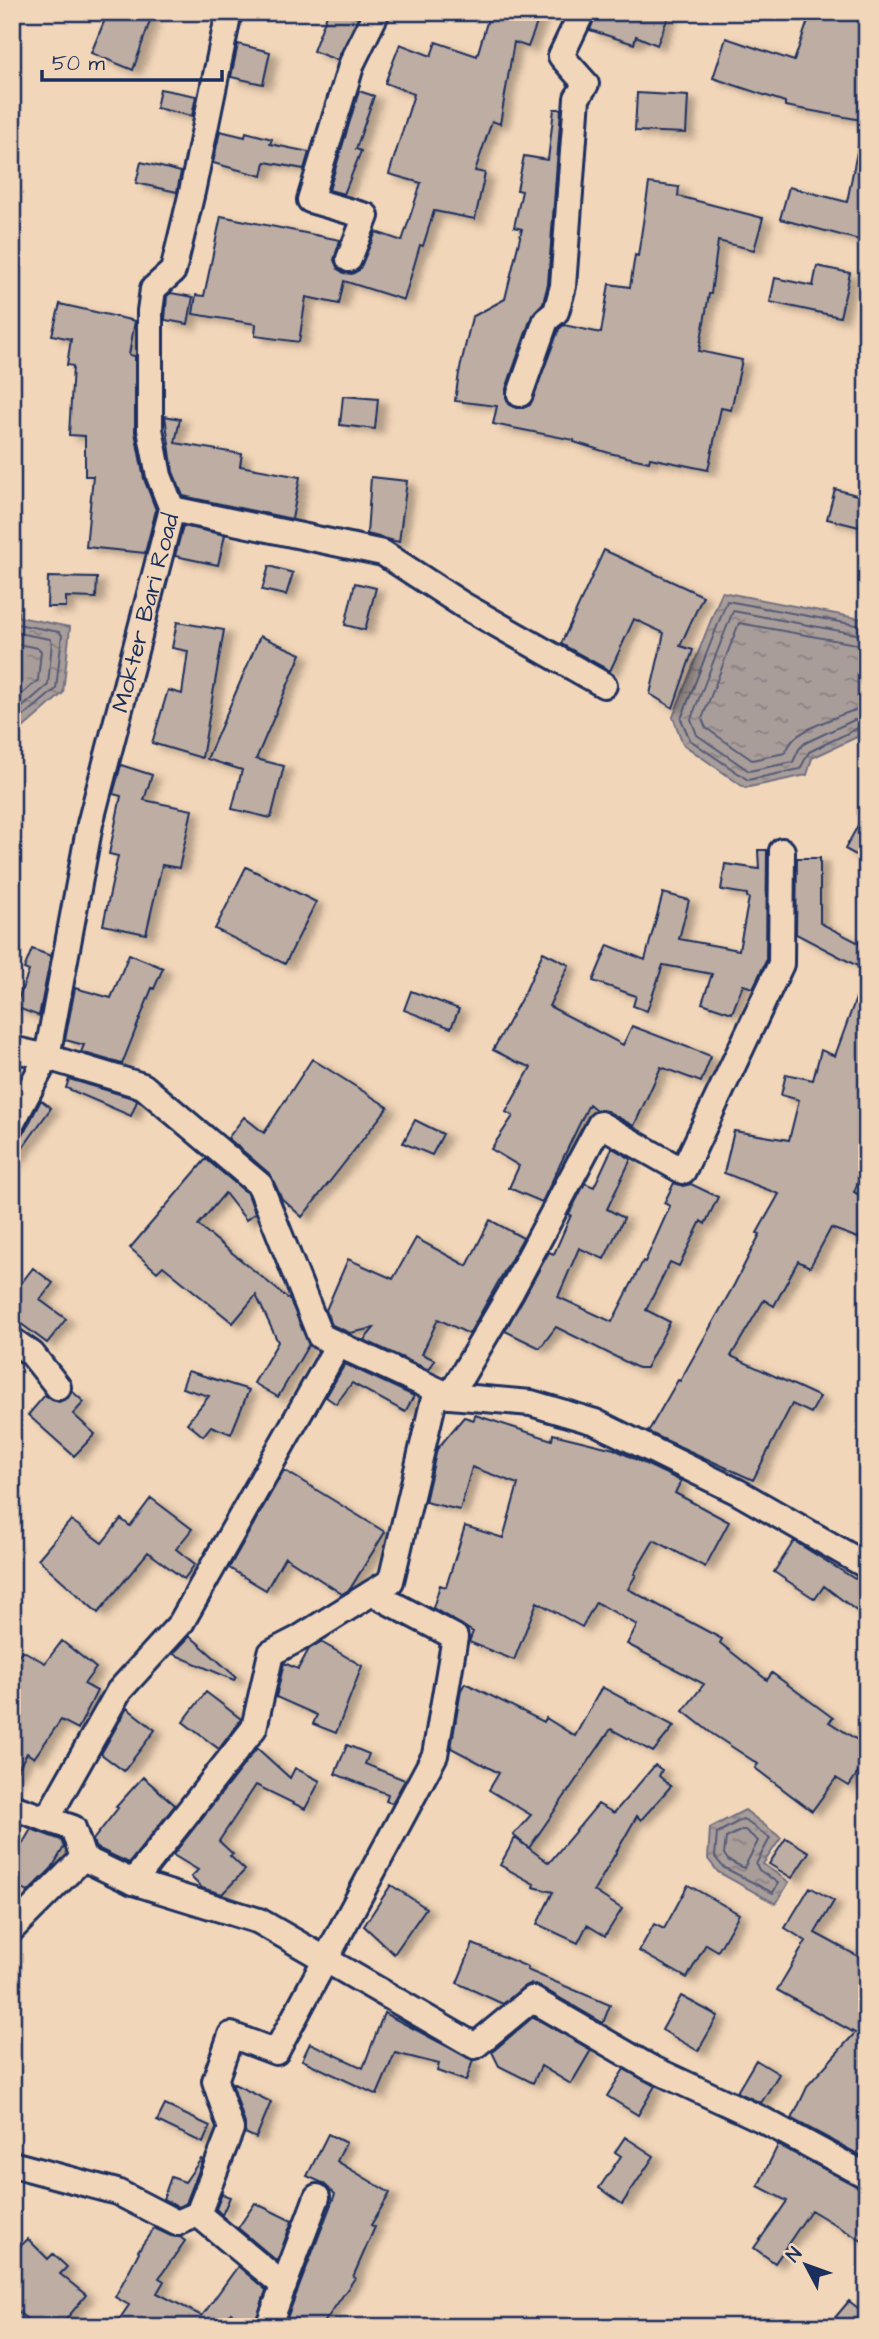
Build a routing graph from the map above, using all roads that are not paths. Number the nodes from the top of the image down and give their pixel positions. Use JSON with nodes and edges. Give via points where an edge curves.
{"nodes":[{"id":1,"x":229,"y":12,"type":"edge"},
{"id":2,"x":377,"y":12,"type":"edge"},
{"id":3,"x":582,"y":12,"type":"edge"},
{"id":4,"x":349,"y":259,"type":"dead end"},
{"id":5,"x":520,"y":394,"type":"dead end"},
{"id":6,"x":173,"y":509,"type":"junction"},
{"id":7,"x":604,"y":685,"type":"dead end"},
{"id":8,"x":782,"y":851,"type":"dead end"},
{"id":9,"x":12,"y":1049,"type":"edge"},
{"id":10,"x":47,"y":1057,"type":"junction"},
{"id":11,"x":12,"y":1123,"type":"edge"},
{"id":12,"x":12,"y":1340,"type":"edge"},
{"id":13,"x":338,"y":1345,"type":"junction"},
{"id":14,"x":58,"y":1387,"type":"dead end"},
{"id":15,"x":443,"y":1393,"type":"junction"},
{"id":16,"x":867,"y":1566,"type":"edge"},
{"id":17,"x":372,"y":1593,"type":"junction"},
{"id":18,"x":12,"y":1807,"type":"edge"},
{"id":19,"x":47,"y":1819,"type":"junction"},
{"id":20,"x":83,"y":1858,"type":"junction"},
{"id":21,"x":133,"y":1882,"type":"junction"},
{"id":22,"x":12,"y":1929,"type":"edge"},
{"id":23,"x":326,"y":1959,"type":"junction"},
{"id":24,"x":12,"y":2164,"type":"edge"},
{"id":25,"x":867,"y":2176,"type":"edge"},
{"id":26,"x":317,"y":2197,"type":"dead end"},
{"id":27,"x":198,"y":2214,"type":"junction"},
{"id":28,"x":284,"y":2286,"type":"junction"},
{"id":29,"x":268,"y":2327,"type":"edge"}],
"edges":[{"from":1,"to":6,"type":"street","name":"Mokter Bari Road","via":[[173,271],[153,289],[150,311],[150,429],[159,476]]},
{"from":2,"to":4,"type":"street","via":[[352,63],[310,200],[366,216]]},
{"from":3,"to":5,"type":"street","via":[[561,56],[586,84],[577,98],[563,286]]},
{"from":6,"to":7,"type":"street","via":[[383,553],[463,605]]},
{"from":6,"to":10,"type":"street","name":"Mokter Bari Road","via":[[90,824]]},
{"from":8,"to":15,"type":"street","via":[[781,964],[683,1171],[600,1124],[511,1292]]},
{"from":9,"to":10,"type":"street"},
{"from":10,"to":11,"type":"street","name":"Mokter Bari Road"},
{"from":10,"to":13,"type":"street","via":[[143,1086],[260,1185],[320,1336]]},
{"from":12,"to":14,"type":"street","via":[[32,1354]]},
{"from":13,"to":15,"type":"street"},
{"from":13,"to":19,"type":"street","via":[[181,1623],[119,1690]]},
{"from":15,"to":16,"type":"street","via":[[531,1403],[595,1422],[738,1492]]},
{"from":15,"to":17,"type":"street","via":[[391,1581]]},
{"from":17,"to":21,"type":"street","via":[[271,1653],[254,1727]]},
{"from":17,"to":23,"type":"street","via":[[455,1637],[435,1755]]},
{"from":18,"to":19,"type":"street"},
{"from":19,"to":20,"type":"street","via":[[73,1828]]},
{"from":20,"to":21,"type":"street"},
{"from":20,"to":22,"type":"street"},
{"from":21,"to":23,"type":"street","via":[[259,1921]]},
{"from":23,"to":25,"type":"street","via":[[475,2046],[531,1999],[649,2067],[761,2119]]},
{"from":23,"to":27,"type":"street","via":[[276,2052],[231,2035],[215,2081],[231,2129]]},
{"from":24,"to":27,"type":"street","via":[[117,2192],[177,2223]]},
{"from":26,"to":28,"type":"street"},
{"from":27,"to":28,"type":"street"},
{"from":28,"to":29,"type":"street"}]}
